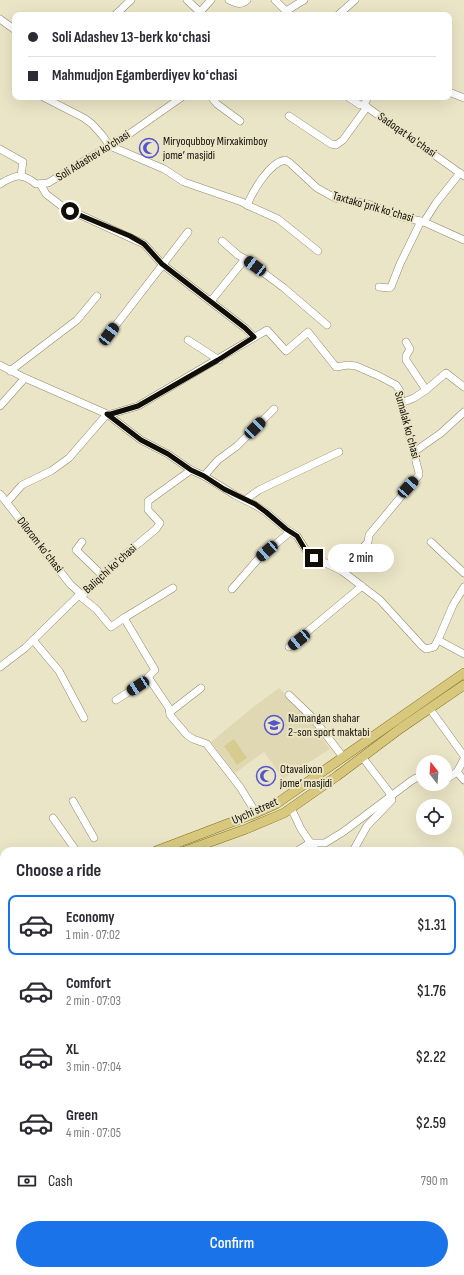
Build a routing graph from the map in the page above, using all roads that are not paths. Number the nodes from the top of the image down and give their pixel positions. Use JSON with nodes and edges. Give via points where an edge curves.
{"nodes":[{"id":1,"x":131,"y":0,"type":"edge"},
{"id":2,"x":187,"y":0,"type":"edge"},
{"id":3,"x":211,"y":0,"type":"edge"},
{"id":4,"x":229,"y":0,"type":"edge"},
{"id":5,"x":247,"y":0,"type":"edge"},
{"id":6,"x":276,"y":0,"type":"edge"},
{"id":7,"x":304,"y":0,"type":"edge"},
{"id":8,"x":356,"y":0,"type":"edge"},
{"id":9,"x":118,"y":12,"type":"edge"},
{"id":10,"x":200,"y":12,"type":"edge"},
{"id":11,"x":203,"y":12,"type":"edge"},
{"id":12,"x":287,"y":12,"type":"edge"},
{"id":13,"x":289,"y":12,"type":"edge"},
{"id":14,"x":342,"y":12,"type":"edge"},
{"id":15,"x":0,"y":19,"type":"edge"},
{"id":16,"x":12,"y":28,"type":"edge"},
{"id":17,"x":452,"y":93,"type":"edge"},
{"id":18,"x":464,"y":98,"type":"edge"},
{"id":19,"x":49,"y":100,"type":"edge"},
{"id":20,"x":178,"y":100,"type":"edge"},
{"id":21,"x":214,"y":100,"type":"edge"},
{"id":22,"x":352,"y":100,"type":"edge"},
{"id":23,"x":367,"y":100,"type":"edge"},
{"id":24,"x":365,"y":106,"type":"junction"},
{"id":25,"x":289,"y":116,"type":"dead end"},
{"id":26,"x":240,"y":121,"type":"dead end"},
{"id":27,"x":110,"y":146,"type":"junction"},
{"id":28,"x":0,"y":149,"type":"edge"},
{"id":29,"x":462,"y":174,"type":"edge"},
{"id":30,"x":21,"y":176,"type":"junction"},
{"id":31,"x":0,"y":184,"type":"edge"},
{"id":32,"x":40,"y":185,"type":"junction"},
{"id":33,"x":247,"y":205,"type":"junction"},
{"id":34,"x":422,"y":221,"type":"junction"},
{"id":35,"x":188,"y":232,"type":"dead end"},
{"id":36,"x":464,"y":240,"type":"edge"},
{"id":37,"x":222,"y":241,"type":"dead end"},
{"id":38,"x":318,"y":251,"type":"dead end"},
{"id":39,"x":245,"y":259,"type":"junction"},
{"id":40,"x":162,"y":264,"type":"junction"},
{"id":41,"x":379,"y":288,"type":"dead end"},
{"id":42,"x":97,"y":296,"type":"dead end"},
{"id":43,"x":211,"y":301,"type":"junction"},
{"id":44,"x":327,"y":325,"type":"dead end"},
{"id":45,"x":109,"y":334,"type":"dead end"},
{"id":46,"x":254,"y":337,"type":"junction"},
{"id":47,"x":188,"y":340,"type":"dead end"},
{"id":48,"x":406,"y":342,"type":"dead end"},
{"id":49,"x":218,"y":360,"type":"junction"},
{"id":50,"x":0,"y":365,"type":"edge"},
{"id":51,"x":10,"y":371,"type":"junction"},
{"id":52,"x":25,"y":378,"type":"junction"},
{"id":53,"x":464,"y":388,"type":"edge"},
{"id":54,"x":426,"y":390,"type":"junction"},
{"id":55,"x":401,"y":403,"type":"junction"},
{"id":56,"x":0,"y":406,"type":"edge"},
{"id":57,"x":274,"y":409,"type":"dead end"},
{"id":58,"x":464,"y":412,"type":"edge"},
{"id":59,"x":107,"y":414,"type":"junction"},
{"id":60,"x":339,"y":452,"type":"dead end"},
{"id":61,"x":414,"y":452,"type":"junction"},
{"id":62,"x":191,"y":470,"type":"junction"},
{"id":63,"x":204,"y":476,"type":"junction"},
{"id":64,"x":0,"y":494,"type":"edge"},
{"id":65,"x":245,"y":500,"type":"junction"},
{"id":66,"x":7,"y":502,"type":"junction"},
{"id":67,"x":290,"y":532,"type":"junction"},
{"id":68,"x":82,"y":542,"type":"dead end"},
{"id":69,"x":432,"y":542,"type":"dead end"},
{"id":70,"x":342,"y":571,"type":"junction"},
{"id":71,"x":464,"y":573,"type":"edge"},
{"id":72,"x":102,"y":576,"type":"junction"},
{"id":73,"x":362,"y":586,"type":"junction"},
{"id":74,"x":464,"y":587,"type":"edge"},
{"id":75,"x":173,"y":588,"type":"dead end"},
{"id":76,"x":232,"y":589,"type":"dead end"},
{"id":77,"x":80,"y":595,"type":"junction"},
{"id":78,"x":124,"y":618,"type":"junction"},
{"id":79,"x":33,"y":640,"type":"junction"},
{"id":80,"x":438,"y":640,"type":"junction"},
{"id":81,"x":290,"y":647,"type":"dead end"},
{"id":82,"x":464,"y":654,"type":"edge"},
{"id":83,"x":0,"y":667,"type":"edge"},
{"id":84,"x":464,"y":673,"type":"edge"},
{"id":85,"x":148,"y":679,"type":"junction"},
{"id":86,"x":464,"y":685,"type":"edge"},
{"id":87,"x":201,"y":688,"type":"dead end"},
{"id":88,"x":289,"y":695,"type":"dead end"},
{"id":89,"x":116,"y":700,"type":"dead end"},
{"id":90,"x":430,"y":709,"type":"junction"},
{"id":91,"x":170,"y":712,"type":"junction"},
{"id":92,"x":84,"y":718,"type":"dead end"},
{"id":93,"x":343,"y":757,"type":"junction"},
{"id":94,"x":363,"y":758,"type":"junction"},
{"id":95,"x":464,"y":758,"type":"edge"},
{"id":96,"x":457,"y":772,"type":"junction"},
{"id":97,"x":452,"y":775,"type":"edge"},
{"id":98,"x":416,"y":778,"type":"edge"},
{"id":99,"x":464,"y":780,"type":"edge"},
{"id":100,"x":392,"y":796,"type":"junction"},
{"id":101,"x":73,"y":801,"type":"dead end"},
{"id":102,"x":291,"y":808,"type":"junction"},
{"id":103,"x":256,"y":813,"type":"junction"},
{"id":104,"x":53,"y":818,"type":"dead end"},
{"id":105,"x":94,"y":838,"type":"dead end"},
{"id":106,"x":310,"y":843,"type":"junction"},
{"id":107,"x":74,"y":847,"type":"edge"},
{"id":108,"x":167,"y":847,"type":"edge"},
{"id":109,"x":204,"y":847,"type":"edge"},
{"id":110,"x":304,"y":847,"type":"edge"},
{"id":111,"x":313,"y":847,"type":"edge"},
{"id":112,"x":356,"y":847,"type":"edge"}],
"edges":[{"from":1,"to":9,"type":"street"},
{"from":2,"to":10,"type":"street"},
{"from":3,"to":11,"type":"street"},
{"from":4,"to":5,"type":"street","via":[[239,4]]},
{"from":6,"to":12,"type":"street"},
{"from":7,"to":13,"type":"street"},
{"from":8,"to":14,"type":"street"},
{"from":15,"to":16,"type":"street"},
{"from":17,"to":18,"type":"street"},
{"from":19,"to":27,"type":"street","via":[[84,118]]},
{"from":20,"to":27,"type":"street","name":"Soli Adashev ko'chasi"},
{"from":21,"to":26,"type":"street"},
{"from":22,"to":24,"type":"street","name":"Sadoqat koʻchasi"},
{"from":23,"to":24,"type":"street"},
{"from":24,"to":25,"type":"street","via":[[343,140],[336,145]]},
{"from":24,"to":29,"type":"street","name":"Sadoqat koʻchasi"},
{"from":27,"to":32,"type":"street","name":"Soli Adashev ko'chasi","via":[[48,184]]},
{"from":27,"to":33,"type":"street","via":[[164,169],[184,182]]},
{"from":28,"to":30,"type":"street","via":[[22,162]]},
{"from":29,"to":34,"type":"street"},
{"from":30,"to":31,"type":"street"},
{"from":30,"to":32,"type":"street","name":"Soli Adashev ko'chasi"},
{"from":32,"to":40,"type":"street","via":[[46,194],[63,207],[144,244]]},
{"from":33,"to":34,"type":"street","name":"Taxtakoʻprik koʻchasi","via":[[268,172],[280,161],[285,160],[317,188],[335,198],[368,204]]},
{"from":33,"to":38,"type":"street","via":[[278,219]]},
{"from":34,"to":36,"type":"street","name":"Taxtakoʻprik koʻchasi"},
{"from":34,"to":41,"type":"street","via":[[391,287]]},
{"from":35,"to":40,"type":"street"},
{"from":37,"to":39,"type":"street"},
{"from":39,"to":43,"type":"street"},
{"from":39,"to":44,"type":"street"},
{"from":40,"to":43,"type":"street"},
{"from":40,"to":45,"type":"street"},
{"from":42,"to":51,"type":"street","via":[[77,320]]},
{"from":43,"to":46,"type":"street"},
{"from":46,"to":49,"type":"street","name":"Sumalak koʻchasi"},
{"from":46,"to":55,"type":"street","name":"Sumalak koʻchasi","via":[[268,330],[286,351],[308,332],[336,366],[356,366],[393,382],[400,391]]},
{"from":47,"to":49,"type":"street"},
{"from":48,"to":54,"type":"street","via":[[410,349],[406,360]]},
{"from":49,"to":59,"type":"street","name":"Sumalak koʻchasi","via":[[138,406]]},
{"from":50,"to":51,"type":"street"},
{"from":51,"to":52,"type":"street"},
{"from":52,"to":56,"type":"street"},
{"from":52,"to":59,"type":"street"},
{"from":53,"to":54,"type":"street","via":[[446,373]]},
{"from":54,"to":55,"type":"street"},
{"from":55,"to":61,"type":"street","name":"Sumalak koʻchasi"},
{"from":57,"to":63,"type":"street"},
{"from":58,"to":61,"type":"street","via":[[441,433]]},
{"from":59,"to":62,"type":"street","via":[[141,440]]},
{"from":59,"to":66,"type":"street","via":[[69,458],[55,469],[22,485]]},
{"from":60,"to":65,"type":"street","via":[[259,490]]},
{"from":61,"to":70,"type":"street","name":"Sumalak koʻchasi","via":[[419,475],[368,535],[368,542]]},
{"from":62,"to":63,"type":"street"},
{"from":62,"to":72,"type":"street","name":"Baliqchi koʻchasi","via":[[148,501],[148,510],[160,524]]},
{"from":63,"to":65,"type":"street"},
{"from":64,"to":66,"type":"street","name":"Dilorom koʻchasi"},
{"from":65,"to":67,"type":"street","via":[[266,512]]},
{"from":66,"to":77,"type":"street","name":"Dilorom koʻchasi"},
{"from":67,"to":70,"type":"street","via":[[297,536],[309,555]]},
{"from":67,"to":76,"type":"street","via":[[259,558]]},
{"from":68,"to":72,"type":"street","via":[[76,550]]},
{"from":69,"to":71,"type":"street"},
{"from":70,"to":73,"type":"street"},
{"from":72,"to":77,"type":"street","name":"Baliqchi koʻchasi"},
{"from":73,"to":80,"type":"street","via":[[380,600],[426,649],[434,647]]},
{"from":73,"to":81,"type":"street"},
{"from":74,"to":80,"type":"street"},
{"from":75,"to":78,"type":"street"},
{"from":77,"to":78,"type":"street","name":"Dilorom koʻchasi","via":[[111,627]]},
{"from":77,"to":79,"type":"street","name":"Baliqchi koʻchasi"},
{"from":78,"to":85,"type":"street","via":[[155,670]]},
{"from":79,"to":83,"type":"street","name":"Baliqchi koʻchasi"},
{"from":79,"to":92,"type":"street","via":[[59,671]]},
{"from":80,"to":82,"type":"street"},
{"from":84,"to":93,"type":"main road","name":"Uychi street"},
{"from":85,"to":89,"type":"street"},
{"from":85,"to":91,"type":"street"},
{"from":86,"to":90,"type":"main road","name":"Uychi street"},
{"from":87,"to":91,"type":"street"},
{"from":88,"to":93,"type":"street","via":[[313,718]]},
{"from":90,"to":94,"type":"main road","name":"Uychi street"},
{"from":90,"to":95,"type":"street"},
{"from":91,"to":103,"type":"street","via":[[187,735],[209,746]]},
{"from":93,"to":103,"type":"main road","name":"Uychi street","via":[[276,804]]},
{"from":94,"to":100,"type":"street"},
{"from":94,"to":102,"type":"main road","name":"Uychi street"},
{"from":95,"to":96,"type":"street"},
{"from":96,"to":97,"type":"street"},
{"from":96,"to":99,"type":"street"},
{"from":98,"to":100,"type":"street"},
{"from":100,"to":106,"type":"street","via":[[326,843]]},
{"from":100,"to":112,"type":"street","via":[[391,803],[367,826]]},
{"from":101,"to":105,"type":"street"},
{"from":102,"to":106,"type":"street"},
{"from":102,"to":109,"type":"main road","name":"Uychi street"},
{"from":103,"to":108,"type":"main road","name":"Uychi street"},
{"from":104,"to":107,"type":"street"},
{"from":106,"to":110,"type":"street"},
{"from":106,"to":111,"type":"street"}]}
